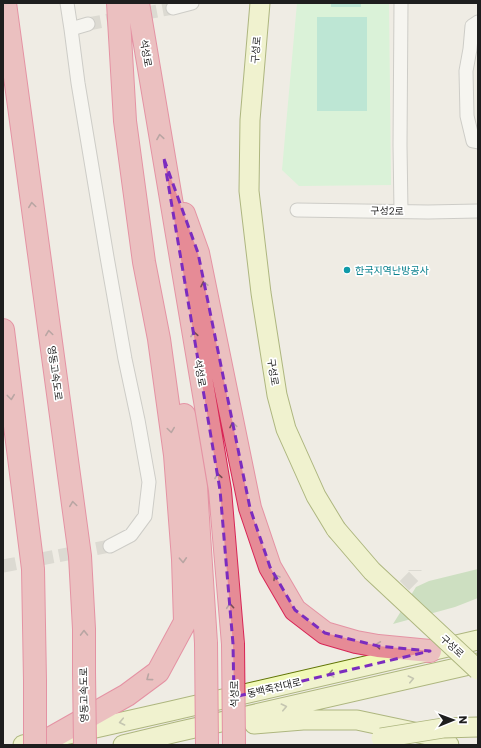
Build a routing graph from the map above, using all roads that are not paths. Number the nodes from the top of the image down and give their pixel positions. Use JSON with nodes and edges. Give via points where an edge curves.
{"nodes":[{"id":1,"x":5,"y":3,"type":"edge"},
{"id":2,"x":66,"y":3,"type":"edge"},
{"id":3,"x":118,"y":3,"type":"edge"},
{"id":4,"x":121,"y":3,"type":"edge"},
{"id":5,"x":138,"y":3,"type":"edge"},
{"id":6,"x":192,"y":3,"type":"edge"},
{"id":7,"x":260,"y":3,"type":"edge"},
{"id":8,"x":401,"y":3,"type":"edge"},
{"id":9,"x":173,"y":8,"type":"tunnel mouth"},
{"id":10,"x":478,"y":22,"type":"edge"},
{"id":11,"x":88,"y":24,"type":"tunnel mouth"},
{"id":12,"x":72,"y":29,"type":"junction"},
{"id":13,"x":478,"y":142,"type":"edge"},
{"id":14,"x":164,"y":159,"type":"junction"},
{"id":15,"x":297,"y":210,"type":"dead end"},
{"id":16,"x":401,"y":211,"type":"junction"},
{"id":17,"x":478,"y":211,"type":"edge"},
{"id":18,"x":3,"y":330,"type":"edge"},
{"id":19,"x":110,"y":546,"type":"tunnel mouth"},
{"id":20,"x":478,"y":640,"type":"edge"},
{"id":21,"x":430,"y":651,"type":"junction"},
{"id":22,"x":478,"y":663,"type":"edge"},
{"id":23,"x":478,"y":670,"type":"edge"},
{"id":24,"x":478,"y":727,"type":"edge"},
{"id":25,"x":177,"y":732,"type":"junction"},
{"id":26,"x":43,"y":741,"type":"edge"},
{"id":27,"x":376,"y":741,"type":"edge"},
{"id":28,"x":23,"y":745,"type":"edge"},
{"id":29,"x":85,"y":745,"type":"edge"},
{"id":30,"x":123,"y":745,"type":"edge"},
{"id":31,"x":207,"y":745,"type":"edge"},
{"id":32,"x":234,"y":745,"type":"edge"},
{"id":33,"x":449,"y":745,"type":"edge"}],
"edges":[{"from":29,"to":1,"type":"highway","name":"영동고속도로","one_way":true,"bridge":true,"via":[[84,629],[80,556]]},
{"from":2,"to":12,"type":"street"},
{"from":3,"to":26,"type":"highway","one_way":true,"via":[[125,121],[144,262],[159,338],[175,455],[184,559],[185,622],[158,672],[127,695]]},
{"from":4,"to":31,"type":"highway","name":"석성로","bridge":true,"via":[[133,127],[196,487],[206,643]]},
{"from":14,"to":5,"type":"highway","name":"석성로","one_way":true},
{"from":6,"to":9,"type":"street"},
{"from":7,"to":23,"type":"main road","name":"구성로","bridge":true,"via":[[250,120],[249,191],[276,395],[286,429],[316,496],[336,529],[372,571]]},
{"from":8,"to":16,"type":"street"},
{"from":10,"to":13,"type":"street","via":[[472,26],[466,71],[467,116],[473,141]]},
{"from":11,"to":12,"type":"street"},
{"from":12,"to":19,"type":"street","via":[[78,83],[107,257],[149,482],[145,516],[131,535]]},
{"from":21,"to":14,"type":"highway","one_way":true,"via":[[356,642],[325,633],[295,610],[270,566],[250,508],[198,253]]},
{"from":32,"to":14,"type":"highway","name":"석성로","one_way":true,"bridge":true,"via":[[233,644],[220,490]]},
{"from":15,"to":16,"type":"street","name":"구성2로"},
{"from":16,"to":17,"type":"street","name":"구성2로"},
{"from":18,"to":26,"type":"highway","one_way":true,"bridge":true,"via":[[33,569],[35,681]]},
{"from":20,"to":21,"type":"main road","name":"동백죽전대로"},
{"from":21,"to":26,"type":"main road","name":"동백죽전대로","one_way":true},
{"from":25,"to":22,"type":"main road","name":"동백죽전대로","one_way":true},
{"from":24,"to":27,"type":"main road","bridge":true,"via":[[443,728]]},
{"from":25,"to":30,"type":"main road","name":"동백죽전대로"},
{"from":25,"to":33,"type":"main road","via":[[303,720],[357,720],[442,738]]},
{"from":26,"to":28,"type":"main road","name":"동백죽전대로"}]}
